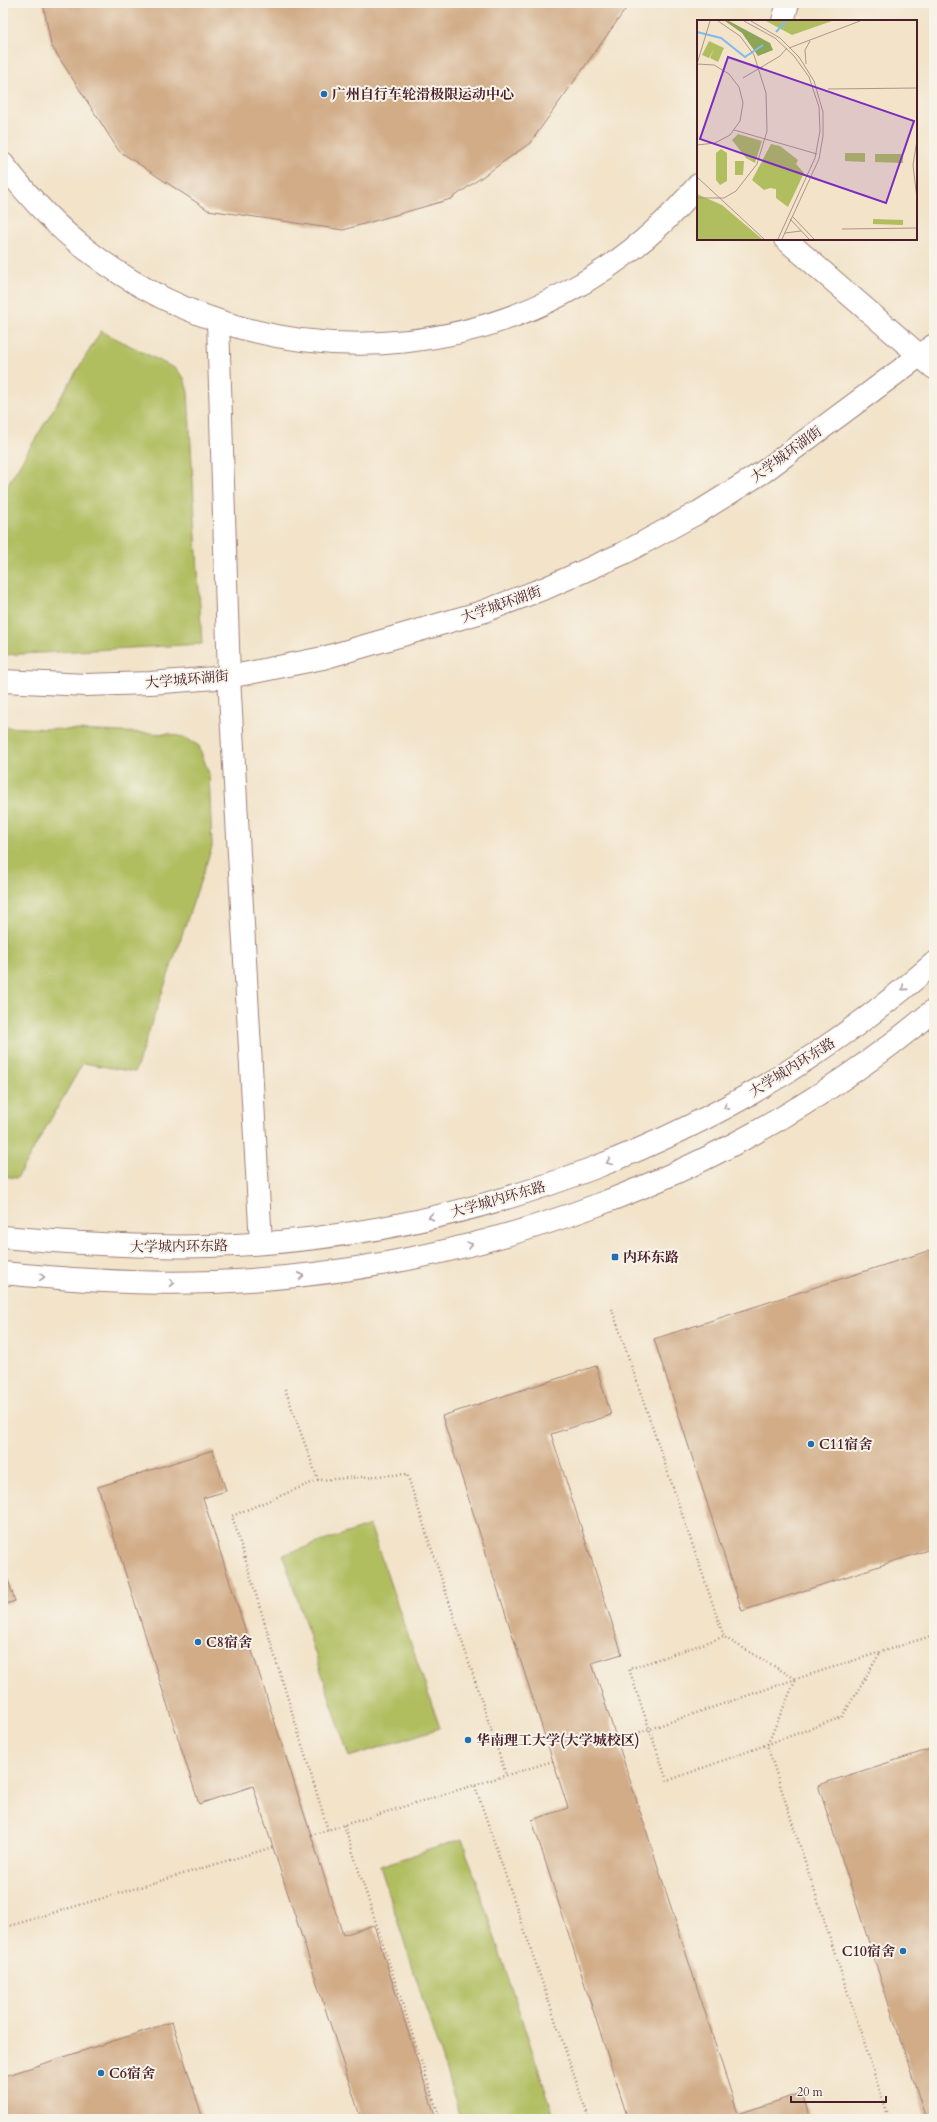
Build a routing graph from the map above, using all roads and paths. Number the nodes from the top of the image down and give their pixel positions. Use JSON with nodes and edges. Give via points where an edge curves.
{"nodes":[{"id":1,"x":788,"y":3,"type":"edge"},
{"id":2,"x":783,"y":20,"type":"edge"},
{"id":3,"x":3,"y":164,"type":"edge"},
{"id":4,"x":697,"y":185,"type":"edge"},
{"id":5,"x":786,"y":240,"type":"edge"},
{"id":6,"x":218,"y":321,"type":"junction"},
{"id":7,"x":929,"y":356,"type":"edge"},
{"id":8,"x":229,"y":677,"type":"junction"},
{"id":9,"x":3,"y":681,"type":"edge"},
{"id":10,"x":934,"y":963,"type":"edge"},
{"id":11,"x":934,"y":1010,"type":"edge"},
{"id":12,"x":3,"y":1237,"type":"edge"},
{"id":13,"x":262,"y":1243,"type":"junction"},
{"id":14,"x":3,"y":1273,"type":"edge"},
{"id":15,"x":612,"y":1309,"type":"dead end"},
{"id":16,"x":285,"y":1389,"type":"dead end"},
{"id":17,"x":318,"y":1480,"type":"junction"},
{"id":18,"x":934,"y":1635,"type":"edge"},
{"id":19,"x":724,"y":1637,"type":"junction"},
{"id":20,"x":880,"y":1653,"type":"junction"},
{"id":21,"x":796,"y":1679,"type":"junction"},
{"id":22,"x":649,"y":1729,"type":"junction"},
{"id":23,"x":617,"y":1740,"type":"dead end"},
{"id":24,"x":767,"y":1745,"type":"junction"},
{"id":25,"x":553,"y":1761,"type":"dead end"},
{"id":26,"x":506,"y":1775,"type":"junction"},
{"id":27,"x":476,"y":1786,"type":"junction"},
{"id":28,"x":344,"y":1825,"type":"junction"},
{"id":29,"x":328,"y":1830,"type":"junction"},
{"id":30,"x":311,"y":1835,"type":"dead end"},
{"id":31,"x":273,"y":1847,"type":"dead end"},
{"id":32,"x":3,"y":1928,"type":"edge"},
{"id":33,"x":440,"y":2119,"type":"edge"},
{"id":34,"x":589,"y":2119,"type":"edge"},
{"id":35,"x":889,"y":2119,"type":"edge"}],
"edges":[{"from":1,"to":2,"type":"main road"},
{"from":3,"to":6,"type":"main road","via":[[40,207],[92,255],[157,295]]},
{"from":4,"to":6,"type":"main road","via":[[652,233],[600,273],[563,295],[532,309],[470,330],[405,342],[348,344],[282,338]]},
{"from":5,"to":7,"type":"main road"},
{"from":6,"to":8,"type":"main road"},
{"from":7,"to":8,"type":"main road","name":"大学城环湖街","via":[[763,472],[699,512],[624,553],[548,587],[482,612],[323,658]]},
{"from":8,"to":9,"type":"main road","name":"大学城环湖街","via":[[86,685]]},
{"from":8,"to":13,"type":"main road"},
{"from":10,"to":13,"type":"main road","name":"大学城内环东路","one_way":true,"via":[[894,997],[783,1074],[704,1118],[638,1150],[576,1175],[456,1212],[355,1233]]},
{"from":14,"to":11,"type":"main road","one_way":true,"via":[[113,1282],[267,1279],[360,1268],[416,1258],[520,1231],[596,1206],[706,1158],[839,1081]]},
{"from":12,"to":13,"type":"main road","name":"大学城内环东路","via":[[115,1246]]},
{"from":15,"to":19,"type":"path"},
{"from":16,"to":17,"type":"path"},
{"from":17,"to":26,"type":"path","via":[[407,1474]]},
{"from":17,"to":29,"type":"path","via":[[232,1516]]},
{"from":18,"to":20,"type":"path"},
{"from":19,"to":21,"type":"path"},
{"from":19,"to":22,"type":"path","via":[[629,1669]]},
{"from":20,"to":21,"type":"path"},
{"from":20,"to":24,"type":"path","via":[[842,1717]]},
{"from":21,"to":22,"type":"path"},
{"from":21,"to":24,"type":"path"},
{"from":22,"to":23,"type":"path"},
{"from":22,"to":24,"type":"path","via":[[667,1781]]},
{"from":24,"to":35,"type":"path"},
{"from":25,"to":26,"type":"path"},
{"from":26,"to":27,"type":"path"},
{"from":27,"to":28,"type":"path"},
{"from":27,"to":34,"type":"path"},
{"from":28,"to":29,"type":"path"},
{"from":28,"to":33,"type":"path"},
{"from":29,"to":30,"type":"path"},
{"from":31,"to":32,"type":"path"}]}
